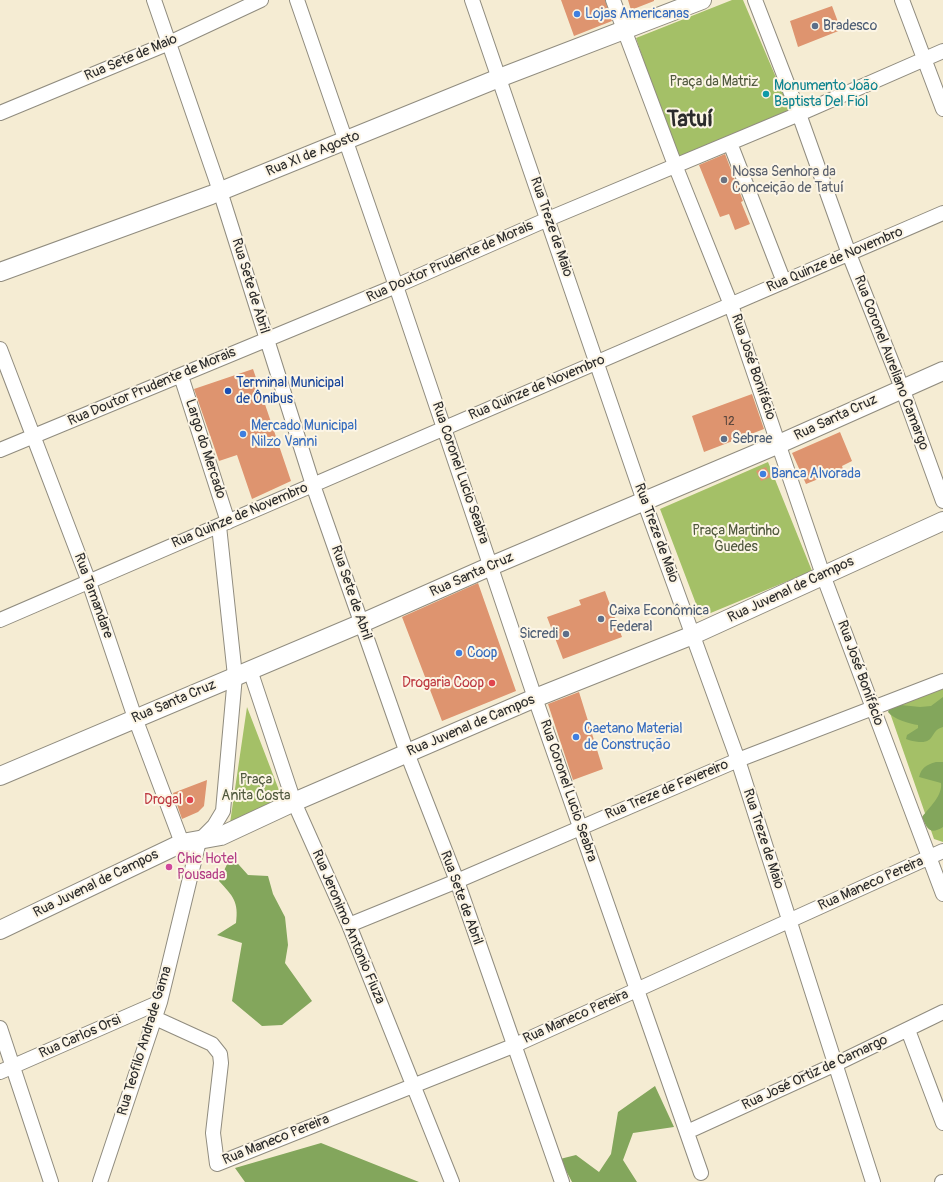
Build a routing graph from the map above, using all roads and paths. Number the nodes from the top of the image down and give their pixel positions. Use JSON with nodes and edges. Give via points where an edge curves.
{"nodes":[{"id":1,"x":154,"y":0,"type":"edge"},
{"id":2,"x":261,"y":0,"type":"edge"},
{"id":3,"x":297,"y":0,"type":"edge"},
{"id":4,"x":472,"y":0,"type":"edge"},
{"id":5,"x":614,"y":0,"type":"edge"},
{"id":6,"x":702,"y":0,"type":"edge"},
{"id":7,"x":755,"y":0,"type":"edge"},
{"id":8,"x":902,"y":0,"type":"edge"},
{"id":9,"x":624,"y":31,"type":"junction"},
{"id":10,"x":170,"y":43,"type":"junction"},
{"id":11,"x":943,"y":51,"type":"edge"},
{"id":12,"x":925,"y":59,"type":"junction"},
{"id":13,"x":499,"y":78,"type":"junction"},
{"id":14,"x":943,"y":109,"type":"edge"},
{"id":15,"x":0,"y":113,"type":"edge"},
{"id":16,"x":799,"y":114,"type":"junction"},
{"id":17,"x":345,"y":142,"type":"junction"},
{"id":18,"x":733,"y":142,"type":"junction"},
{"id":19,"x":675,"y":165,"type":"junction"},
{"id":20,"x":220,"y":192,"type":"junction"},
{"id":21,"x":943,"y":213,"type":"edge"},
{"id":22,"x":548,"y":219,"type":"junction"},
{"id":23,"x":849,"y":254,"type":"junction"},
{"id":24,"x":0,"y":272,"type":"edge"},
{"id":25,"x":788,"y":280,"type":"junction"},
{"id":26,"x":396,"y":286,"type":"junction"},
{"id":27,"x":732,"y":305,"type":"junction"},
{"id":28,"x":266,"y":339,"type":"junction"},
{"id":29,"x":0,"y":349,"type":"edge"},
{"id":30,"x":598,"y":361,"type":"junction"},
{"id":31,"x":943,"y":371,"type":"edge"},
{"id":32,"x":181,"y":376,"type":"junction"},
{"id":33,"x":902,"y":388,"type":"junction"},
{"id":34,"x":444,"y":428,"type":"junction"},
{"id":35,"x":33,"y":437,"type":"junction"},
{"id":36,"x":780,"y":444,"type":"junction"},
{"id":37,"x":0,"y":450,"type":"edge"},
{"id":38,"x":313,"y":485,"type":"junction"},
{"id":39,"x":644,"y":501,"type":"junction"},
{"id":40,"x":943,"y":501,"type":"edge"},
{"id":41,"x":943,"y":521,"type":"edge"},
{"id":42,"x":223,"y":524,"type":"junction"},
{"id":43,"x":491,"y":566,"type":"junction"},
{"id":44,"x":823,"y":574,"type":"junction"},
{"id":45,"x":89,"y":582,"type":"junction"},
{"id":46,"x":0,"y":620,"type":"edge"},
{"id":47,"x":362,"y":623,"type":"junction"},
{"id":48,"x":693,"y":635,"type":"junction"},
{"id":49,"x":242,"y":673,"type":"junction"},
{"id":50,"x":943,"y":681,"type":"edge"},
{"id":51,"x":535,"y":698,"type":"junction"},
{"id":52,"x":872,"y":708,"type":"junction"},
{"id":53,"x":135,"y":718,"type":"junction"},
{"id":54,"x":407,"y":753,"type":"junction"},
{"id":55,"x":738,"y":760,"type":"junction"},
{"id":56,"x":0,"y":776,"type":"edge"},
{"id":57,"x":294,"y":802,"type":"junction"},
{"id":58,"x":580,"y":827,"type":"junction"},
{"id":59,"x":190,"y":842,"type":"junction"},
{"id":60,"x":943,"y":852,"type":"edge"},
{"id":61,"x":929,"y":857,"type":"junction"},
{"id":62,"x":457,"y":881,"type":"junction"},
{"id":63,"x":943,"y":894,"type":"edge"},
{"id":64,"x":789,"y":921,"type":"junction"},
{"id":65,"x":349,"y":925,"type":"junction"},
{"id":66,"x":0,"y":930,"type":"edge"},
{"id":67,"x":636,"y":991,"type":"junction"},
{"id":68,"x":160,"y":1002,"type":"junction"},
{"id":69,"x":943,"y":1012,"type":"edge"},
{"id":70,"x":155,"y":1018,"type":"junction"},
{"id":71,"x":0,"y":1028,"type":"edge"},
{"id":72,"x":908,"y":1030,"type":"junction"},
{"id":73,"x":513,"y":1046,"type":"junction"},
{"id":74,"x":836,"y":1064,"type":"junction"},
{"id":75,"x":6,"y":1070,"type":"edge"},
{"id":76,"x":413,"y":1085,"type":"junction"},
{"id":77,"x":943,"y":1123,"type":"edge"},
{"id":78,"x":686,"y":1132,"type":"junction"},
{"id":79,"x":701,"y":1173,"type":"dead end"},
{"id":80,"x":51,"y":1182,"type":"edge"},
{"id":81,"x":100,"y":1182,"type":"edge"},
{"id":82,"x":452,"y":1182,"type":"edge"},
{"id":83,"x":562,"y":1182,"type":"edge"},
{"id":84,"x":872,"y":1182,"type":"edge"}],
"edges":[{"from":1,"to":10,"type":"street","name":"Rua Sete de Abril"},
{"from":2,"to":10,"type":"street","name":"Rua Sete de Maio"},
{"from":3,"to":17,"type":"street","name":"Rua Coronel Lucio Seabra"},
{"from":4,"to":13,"type":"street","name":"Rua Treze de Maio"},
{"from":5,"to":9,"type":"street","name":"Rua José Bonifácio"},
{"from":6,"to":9,"type":"main road"},
{"from":7,"to":16,"type":"street","name":"Rua Coronel Aureliano Camargo"},
{"from":8,"to":12,"type":"street"},
{"from":9,"to":13,"type":"main road","name":"Rua XI de Agosto"},
{"from":9,"to":19,"type":"street","name":"Rua José Bonifácio"},
{"from":10,"to":15,"type":"street","name":"Rua Sete de Maio"},
{"from":10,"to":20,"type":"street","name":"Rua Sete de Abril"},
{"from":11,"to":12,"type":"street","name":"Rua Doutor Prudente de Morais"},
{"from":12,"to":14,"type":"street"},
{"from":12,"to":16,"type":"street","name":"Rua Doutor Prudente de Morais"},
{"from":13,"to":17,"type":"main road","name":"Rua XI de Agosto"},
{"from":13,"to":22,"type":"street","name":"Rua Treze de Maio"},
{"from":16,"to":18,"type":"street","name":"Rua Doutor Prudente de Morais"},
{"from":16,"to":23,"type":"street","name":"Rua Coronel Aureliano Camargo"},
{"from":17,"to":20,"type":"main road","name":"Rua XI de Agosto"},
{"from":17,"to":26,"type":"street","name":"Rua Coronel Lucio Seabra"},
{"from":18,"to":19,"type":"street","name":"Rua Doutor Prudente de Morais"},
{"from":18,"to":25,"type":"street"},
{"from":19,"to":22,"type":"street","name":"Rua Doutor Prudente de Morais"},
{"from":19,"to":27,"type":"street","name":"Rua José Bonifácio"},
{"from":20,"to":24,"type":"main road","name":"Rua XI de Agosto"},
{"from":20,"to":28,"type":"street","name":"Rua Sete de Abril"},
{"from":21,"to":23,"type":"street","name":"Rua Quinze de Novembro"},
{"from":22,"to":26,"type":"street","name":"Rua Doutor Prudente de Morais"},
{"from":22,"to":30,"type":"street","name":"Rua Treze de Maio"},
{"from":23,"to":25,"type":"street","name":"Rua Quinze de Novembro"},
{"from":23,"to":33,"type":"street","name":"Rua Coronel Aureliano Camargo"},
{"from":25,"to":27,"type":"street","name":"Rua Quinze de Novembro"},
{"from":26,"to":28,"type":"street","name":"Rua Doutor Prudente de Morais"},
{"from":26,"to":34,"type":"street","name":"Rua Coronel Lucio Seabra"},
{"from":27,"to":30,"type":"street","name":"Rua Quinze de Novembro"},
{"from":27,"to":36,"type":"street","name":"Rua José Bonifácio"},
{"from":28,"to":32,"type":"street","name":"Rua Doutor Prudente de Morais"},
{"from":28,"to":38,"type":"street","name":"Rua Sete de Abril"},
{"from":29,"to":35,"type":"street","name":"Rua Tamandare"},
{"from":30,"to":34,"type":"street","name":"Rua Quinze de Novembro"},
{"from":30,"to":39,"type":"street","name":"Rua Treze de Maio"},
{"from":31,"to":33,"type":"main road","name":"Rua Santa Cruz"},
{"from":32,"to":35,"type":"street","name":"Rua Doutor Prudente de Morais"},
{"from":32,"to":42,"type":"street","name":"Largo do Mercado"},
{"from":33,"to":36,"type":"main road","name":"Rua Santa Cruz"},
{"from":33,"to":40,"type":"street","name":"Rua Coronel Aureliano Camargo"},
{"from":34,"to":38,"type":"street","name":"Rua Quinze de Novembro"},
{"from":34,"to":43,"type":"street","name":"Rua Coronel Lucio Seabra"},
{"from":35,"to":37,"type":"street","name":"Rua Doutor Prudente de Morais"},
{"from":35,"to":45,"type":"street","name":"Rua Tamandare"},
{"from":36,"to":39,"type":"main road","name":"Rua Santa Cruz"},
{"from":36,"to":44,"type":"street","name":"Rua José Bonifácio"},
{"from":38,"to":42,"type":"street","name":"Rua Quinze de Novembro"},
{"from":38,"to":47,"type":"street","name":"Rua Sete de Abril"},
{"from":39,"to":43,"type":"main road","name":"Rua Santa Cruz"},
{"from":39,"to":48,"type":"street","name":"Rua Treze de Maio"},
{"from":41,"to":44,"type":"main road","name":"Rua Juvenal de Campos"},
{"from":42,"to":45,"type":"street","name":"Rua Quinze de Novembro"},
{"from":42,"to":49,"type":"street","name":"Rua Teofilo Andrade Gama"},
{"from":43,"to":47,"type":"main road","name":"Rua Santa Cruz"},
{"from":43,"to":51,"type":"street","name":"Rua Coronel Lucio Seabra"},
{"from":44,"to":48,"type":"main road","name":"Rua Juvenal de Campos"},
{"from":44,"to":52,"type":"street","name":"Rua José Bonifácio"},
{"from":45,"to":46,"type":"street","name":"Rua Quinze de Novembro"},
{"from":45,"to":53,"type":"street","name":"Rua Tamandare"},
{"from":47,"to":49,"type":"main road","name":"Rua Santa Cruz"},
{"from":47,"to":54,"type":"street","name":"Rua Sete de Abril"},
{"from":48,"to":51,"type":"main road","name":"Rua Juvenal de Campos"},
{"from":48,"to":55,"type":"street","name":"Rua Treze de Maio"},
{"from":49,"to":53,"type":"main road","name":"Rua Santa Cruz"},
{"from":49,"to":57,"type":"street","name":"Rua Jeronimo Antonio Fiuza"},
{"from":49,"to":59,"type":"street","name":"Rua Teofilo Andrade Gama","via":[[223,811],[214,826]]},
{"from":50,"to":52,"type":"street","name":"Rua Treze de Fevereiro"},
{"from":51,"to":54,"type":"main road","name":"Rua Juvenal de Campos"},
{"from":51,"to":58,"type":"street","name":"Rua Coronel Lucio Seabra"},
{"from":52,"to":55,"type":"street","name":"Rua Treze de Fevereiro"},
{"from":52,"to":61,"type":"street","name":"Rua José Bonifácio"},
{"from":53,"to":56,"type":"main road","name":"Rua Santa Cruz"},
{"from":53,"to":59,"type":"street","name":"Rua Tamandare"},
{"from":54,"to":57,"type":"main road","name":"Rua Juvenal de Campos"},
{"from":54,"to":62,"type":"street","name":"Rua Sete de Abril"},
{"from":55,"to":58,"type":"street","name":"Rua Treze de Fevereiro"},
{"from":55,"to":64,"type":"street","name":"Rua Treze de Maio"},
{"from":57,"to":59,"type":"main road","name":"Rua Juvenal de Campos","via":[[221,836]]},
{"from":57,"to":65,"type":"street","name":"Rua Jeronimo Antonio Fiuza"},
{"from":58,"to":62,"type":"street","name":"Rua Treze de Fevereiro"},
{"from":58,"to":67,"type":"street","name":"Rua Coronel Lucio Seabra"},
{"from":59,"to":66,"type":"main road","name":"Rua Juvenal de Campos"},
{"from":59,"to":68,"type":"street","name":"Rua Teofilo Andrade Gama"},
{"from":60,"to":61,"type":"street","name":"Rua Maneco Pereira"},
{"from":61,"to":63,"type":"street","name":"Rua José Bonifácio"},
{"from":61,"to":64,"type":"street","name":"Rua Maneco Pereira"},
{"from":62,"to":65,"type":"street","name":"Rua Treze de Fevereiro"},
{"from":62,"to":73,"type":"street","name":"Rua Sete de Abril"},
{"from":64,"to":67,"type":"street","name":"Rua Maneco Pereira"},
{"from":64,"to":74,"type":"street","name":"Rua Treze de Maio"},
{"from":65,"to":76,"type":"street","name":"Rua Jeronimo Antonio Fiuza"},
{"from":67,"to":73,"type":"street","name":"Rua Maneco Pereira"},
{"from":67,"to":78,"type":"street","name":"Rua Coronel Lucio Seabra"},
{"from":68,"to":70,"type":"street","name":"Rua Teofilo Andrade Gama"},
{"from":68,"to":75,"type":"street","name":"Rua Carlos Orsi"},
{"from":69,"to":72,"type":"street","name":"Rua José Ortiz de Camargo"},
{"from":70,"to":76,"type":"street","name":"Rua Maneco Pereira","via":[[212,1044],[220,1054],[222,1063],[213,1133],[217,1164]]},
{"from":70,"to":81,"type":"street","name":"Rua Teofilo Andrade Gama"},
{"from":71,"to":75,"type":"street"},
{"from":72,"to":74,"type":"street","name":"Rua José Ortiz de Camargo"},
{"from":72,"to":77,"type":"street"},
{"from":73,"to":76,"type":"street","name":"Rua Maneco Pereira"},
{"from":73,"to":83,"type":"street","name":"Rua Sete de Abril"},
{"from":74,"to":78,"type":"street","name":"Rua José Ortiz de Camargo"},
{"from":74,"to":84,"type":"street","name":"Rua Treze de Maio"},
{"from":75,"to":80,"type":"street"},
{"from":76,"to":82,"type":"street","name":"Rua Jeronimo Antonio Fiuza"},
{"from":78,"to":79,"type":"street","name":"Rua Coronel Lucio Seabra"}]}
